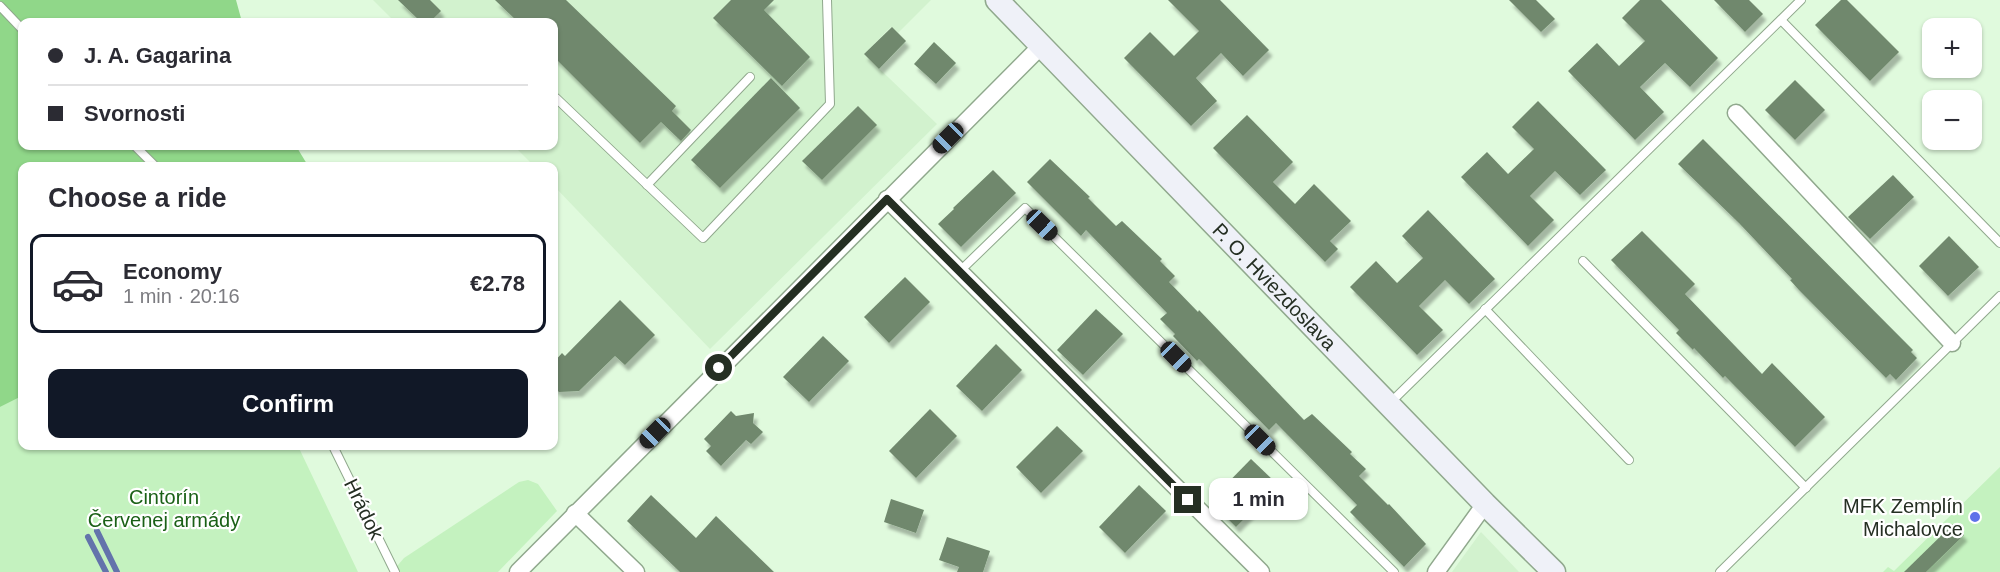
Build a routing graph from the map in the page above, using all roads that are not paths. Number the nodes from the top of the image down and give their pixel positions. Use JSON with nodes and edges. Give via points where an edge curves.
{"nodes":[{"id":1,"x":827,"y":0,"type":"edge"},
{"id":2,"x":997,"y":0,"type":"edge"},
{"id":3,"x":1801,"y":0,"type":"edge"},
{"id":4,"x":0,"y":6,"type":"edge"},
{"id":5,"x":1781,"y":20,"type":"junction"},
{"id":6,"x":18,"y":25,"type":"edge"},
{"id":7,"x":1041,"y":46,"type":"junction"},
{"id":8,"x":750,"y":77,"type":"dead end"},
{"id":9,"x":558,"y":100,"type":"edge"},
{"id":10,"x":1736,"y":113,"type":"dead end"},
{"id":11,"x":139,"y":150,"type":"edge"},
{"id":12,"x":151,"y":162,"type":"edge"},
{"id":13,"x":646,"y":185,"type":"junction"},
{"id":14,"x":887,"y":199,"type":"junction"},
{"id":15,"x":2000,"y":243,"type":"edge"},
{"id":16,"x":1583,"y":261,"type":"dead end"},
{"id":17,"x":958,"y":272,"type":"junction"},
{"id":18,"x":2000,"y":296,"type":"edge"},
{"id":19,"x":1485,"y":309,"type":"junction"},
{"id":20,"x":1952,"y":343,"type":"junction"},
{"id":21,"x":1388,"y":404,"type":"junction"},
{"id":22,"x":335,"y":450,"type":"edge"},
{"id":23,"x":1629,"y":460,"type":"dead end"},
{"id":24,"x":1806,"y":488,"type":"junction"},
{"id":25,"x":1485,"y":504,"type":"junction"},
{"id":26,"x":575,"y":513,"type":"junction"},
{"id":27,"x":395,"y":572,"type":"edge"},
{"id":28,"x":518,"y":572,"type":"edge"},
{"id":29,"x":636,"y":572,"type":"edge"},
{"id":30,"x":1261,"y":572,"type":"edge"},
{"id":31,"x":1394,"y":572,"type":"edge"},
{"id":32,"x":1436,"y":572,"type":"edge"},
{"id":33,"x":1554,"y":572,"type":"edge"},
{"id":34,"x":1720,"y":572,"type":"edge"}],
"edges":[{"from":1,"to":13,"type":"lane","via":[[830,104],[703,238]]},
{"from":2,"to":7,"type":"street","name":"P. O. Hviezdoslava"},
{"from":3,"to":5,"type":"lane"},
{"from":4,"to":6,"type":"lane"},
{"from":5,"to":15,"type":"lane"},
{"from":5,"to":19,"type":"lane"},
{"from":7,"to":14,"type":"street"},
{"from":7,"to":21,"type":"street","name":"P. O. Hviezdoslava"},
{"from":8,"to":13,"type":"lane"},
{"from":9,"to":13,"type":"lane"},
{"from":10,"to":20,"type":"street"},
{"from":11,"to":12,"type":"lane"},
{"from":14,"to":17,"type":"street"},
{"from":14,"to":26,"type":"street"},
{"from":16,"to":24,"type":"lane"},
{"from":17,"to":30,"type":"street"},
{"from":17,"to":31,"type":"lane","via":[[1025,208]]},
{"from":18,"to":20,"type":"lane"},
{"from":19,"to":21,"type":"lane"},
{"from":19,"to":23,"type":"lane"},
{"from":20,"to":24,"type":"lane"},
{"from":21,"to":25,"type":"street","name":"P. O. Hviezdoslava"},
{"from":22,"to":27,"type":"lane","name":"Hrádok"},
{"from":24,"to":34,"type":"lane"},
{"from":25,"to":32,"type":"street"},
{"from":25,"to":33,"type":"street","name":"P. O. Hviezdoslava"},
{"from":26,"to":28,"type":"street"},
{"from":26,"to":29,"type":"street"}]}
